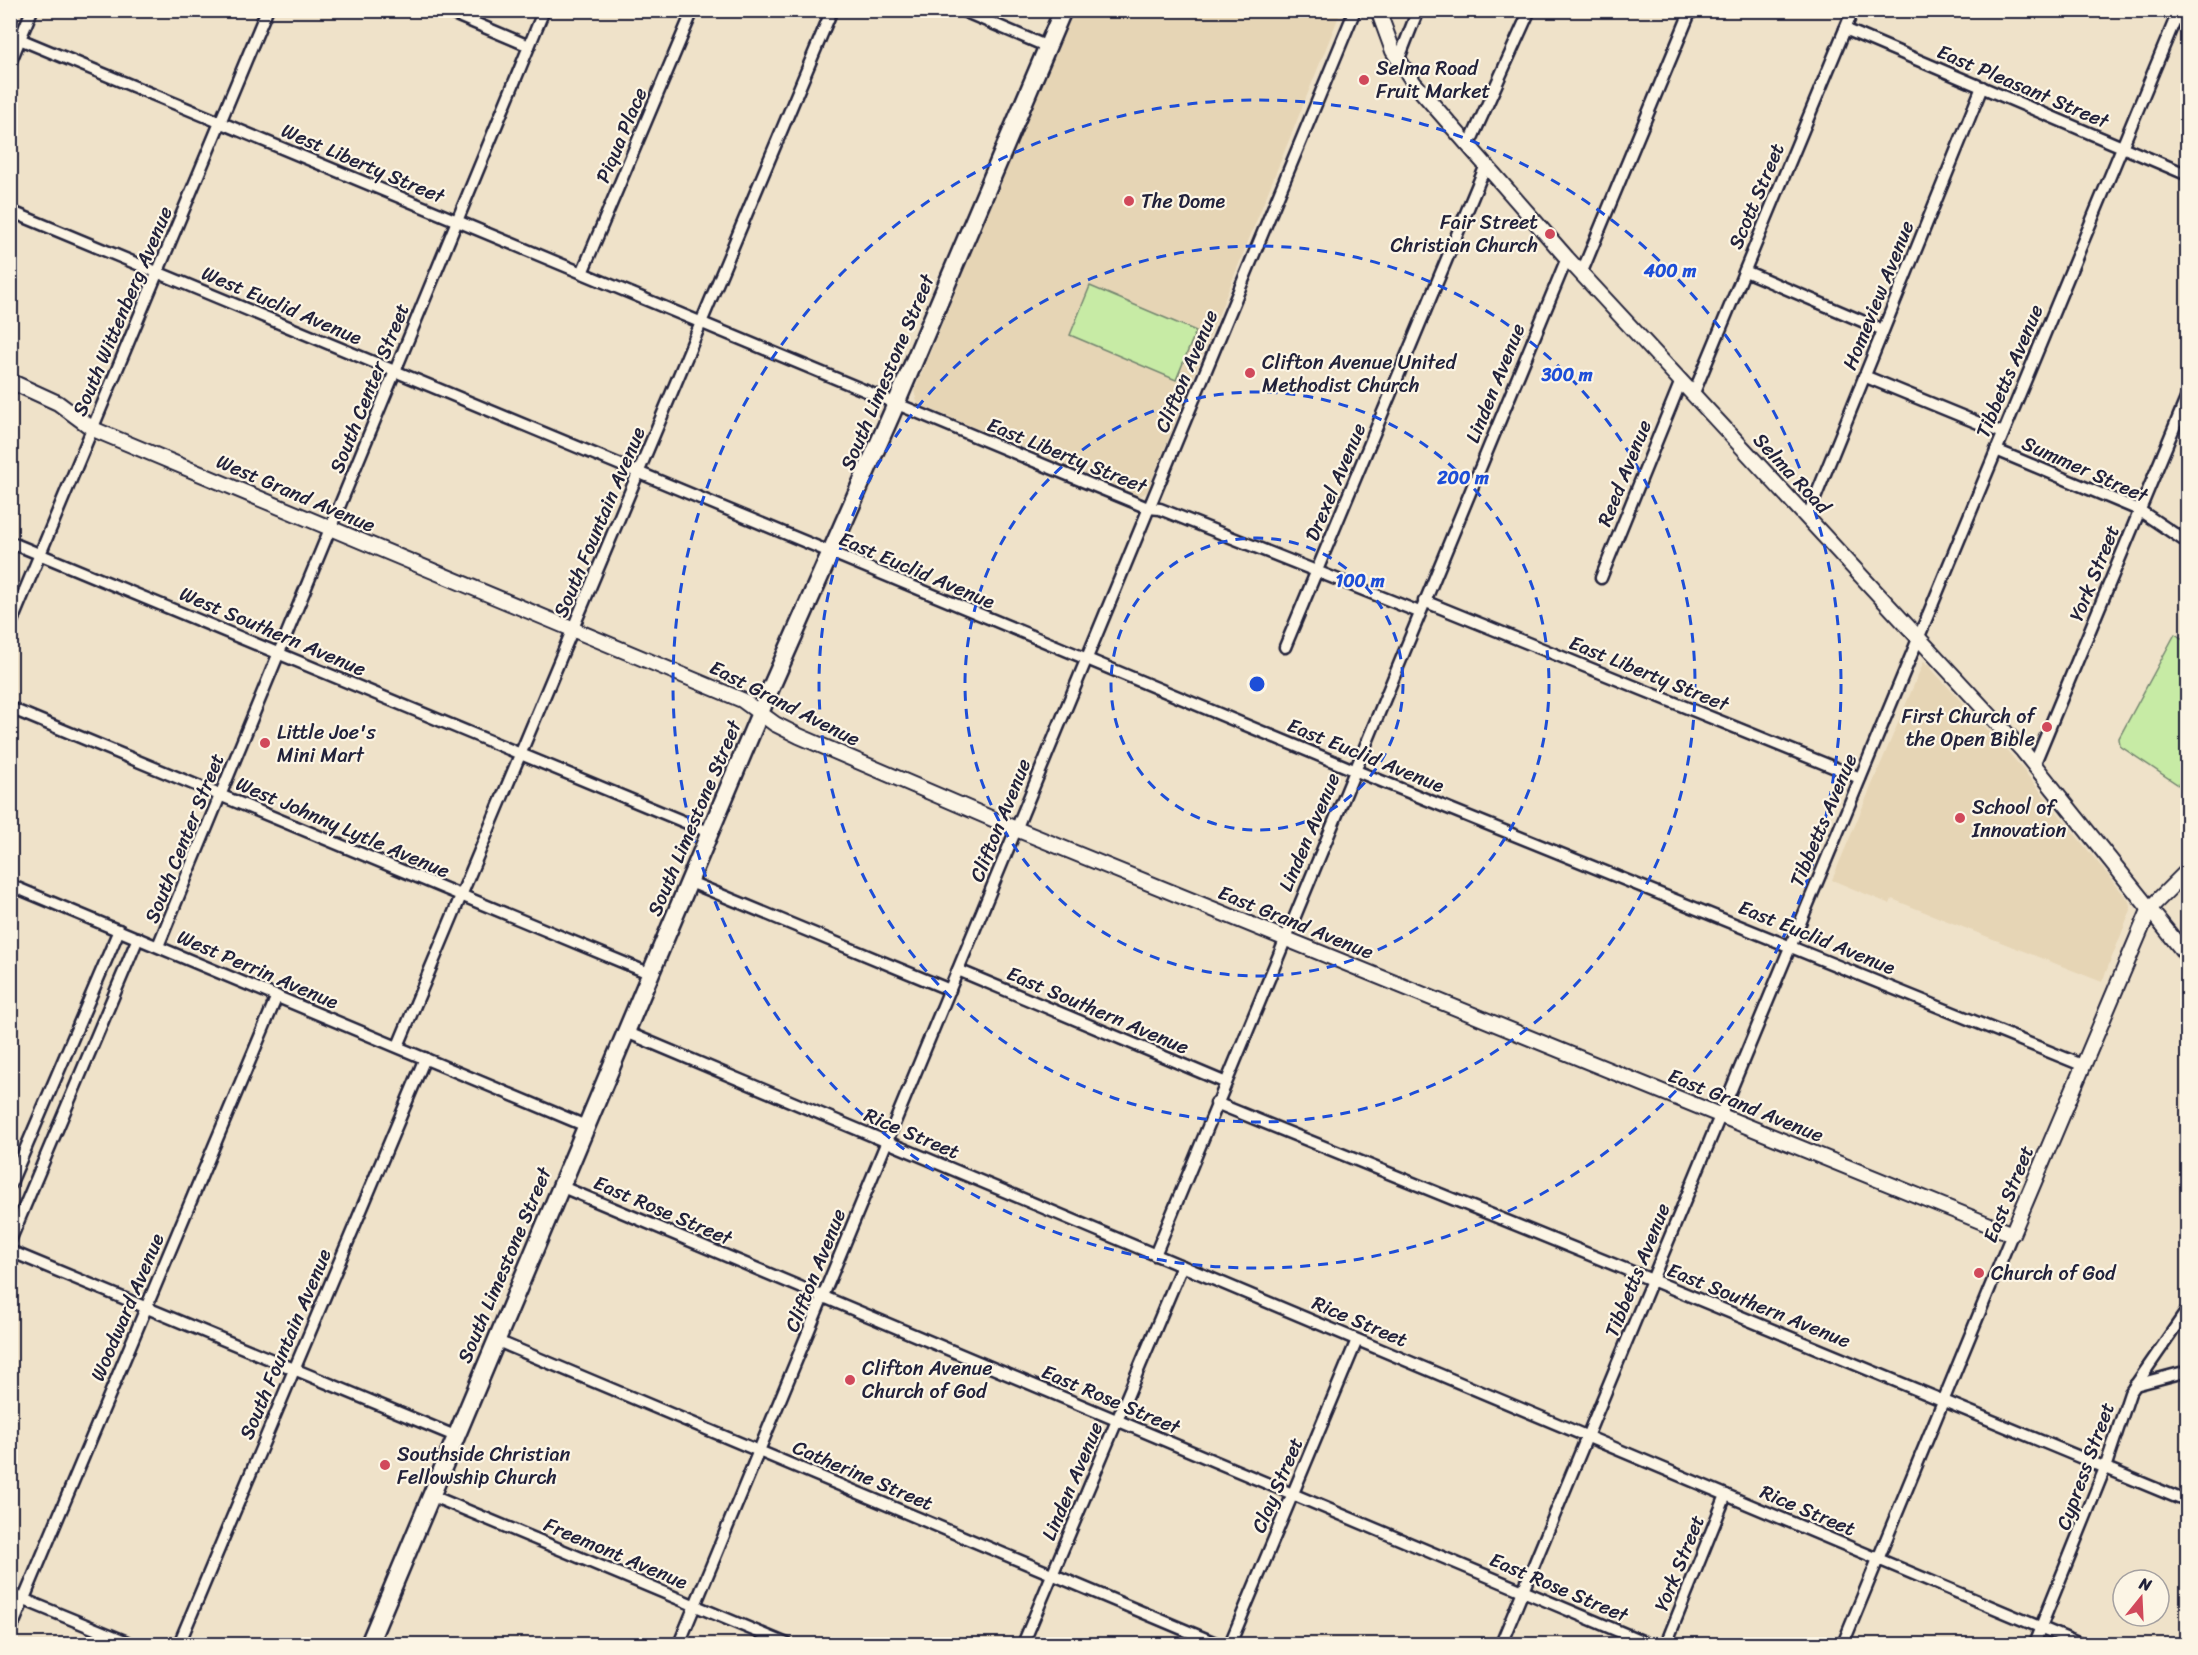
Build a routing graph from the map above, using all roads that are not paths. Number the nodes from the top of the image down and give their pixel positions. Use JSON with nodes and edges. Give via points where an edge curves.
{"nodes":[{"id":1,"x":32,"y":10,"type":"edge"},
{"id":2,"x":267,"y":10,"type":"edge"},
{"id":3,"x":444,"y":10,"type":"edge"},
{"id":4,"x":544,"y":10,"type":"edge"},
{"id":5,"x":693,"y":10,"type":"edge"},
{"id":6,"x":832,"y":10,"type":"edge"},
{"id":7,"x":961,"y":10,"type":"edge"},
{"id":8,"x":1063,"y":10,"type":"edge"},
{"id":9,"x":1355,"y":10,"type":"edge"},
{"id":10,"x":1378,"y":10,"type":"edge"},
{"id":11,"x":1418,"y":10,"type":"edge"},
{"id":12,"x":1530,"y":10,"type":"edge"},
{"id":13,"x":1691,"y":10,"type":"edge"},
{"id":14,"x":1853,"y":10,"type":"edge"},
{"id":15,"x":2179,"y":10,"type":"edge"},
{"id":16,"x":1845,"y":29,"type":"junction"},
{"id":17,"x":15,"y":37,"type":"edge"},
{"id":18,"x":530,"y":46,"type":"junction"},
{"id":19,"x":1048,"y":47,"type":"junction"},
{"id":20,"x":1398,"y":61,"type":"junction"},
{"id":21,"x":10,"y":63,"type":"edge"},
{"id":22,"x":1982,"y":87,"type":"junction"},
{"id":23,"x":220,"y":122,"type":"junction"},
{"id":24,"x":1469,"y":145,"type":"junction"},
{"id":25,"x":2122,"y":148,"type":"junction"},
{"id":26,"x":1486,"y":165,"type":"junction"},
{"id":27,"x":2187,"y":175,"type":"edge"},
{"id":28,"x":10,"y":211,"type":"edge"},
{"id":29,"x":458,"y":221,"type":"junction"},
{"id":30,"x":1567,"y":258,"type":"junction"},
{"id":31,"x":1744,"y":271,"type":"junction"},
{"id":32,"x":158,"y":273,"type":"junction"},
{"id":33,"x":582,"y":273,"type":"junction"},
{"id":34,"x":1581,"y":274,"type":"junction"},
{"id":35,"x":703,"y":323,"type":"junction"},
{"id":36,"x":1883,"y":330,"type":"junction"},
{"id":37,"x":395,"y":372,"type":"junction"},
{"id":38,"x":1864,"y":376,"type":"junction"},
{"id":39,"x":10,"y":381,"type":"edge"},
{"id":40,"x":1681,"y":381,"type":"junction"},
{"id":41,"x":2187,"y":394,"type":"edge"},
{"id":42,"x":1694,"y":395,"type":"junction"},
{"id":43,"x":896,"y":404,"type":"junction"},
{"id":44,"x":93,"y":429,"type":"junction"},
{"id":45,"x":2003,"y":433,"type":"junction"},
{"id":46,"x":1996,"y":450,"type":"junction"},
{"id":47,"x":639,"y":474,"type":"junction"},
{"id":48,"x":1148,"y":508,"type":"junction"},
{"id":49,"x":2139,"y":510,"type":"junction"},
{"id":50,"x":1807,"y":518,"type":"junction"},
{"id":51,"x":331,"y":528,"type":"junction"},
{"id":52,"x":10,"y":542,"type":"edge"},
{"id":53,"x":2187,"y":543,"type":"edge"},
{"id":54,"x":40,"y":554,"type":"junction"},
{"id":55,"x":831,"y":554,"type":"junction"},
{"id":56,"x":1317,"y":572,"type":"junction"},
{"id":57,"x":1601,"y":578,"type":"dead end"},
{"id":58,"x":1422,"y":607,"type":"junction"},
{"id":59,"x":10,"y":626,"type":"edge"},
{"id":60,"x":573,"y":629,"type":"junction"},
{"id":61,"x":1918,"y":638,"type":"junction"},
{"id":62,"x":1285,"y":647,"type":"dead end"},
{"id":63,"x":279,"y":653,"type":"junction"},
{"id":64,"x":1086,"y":659,"type":"junction"},
{"id":65,"x":10,"y":708,"type":"edge"},
{"id":66,"x":760,"y":714,"type":"junction"},
{"id":67,"x":521,"y":754,"type":"junction"},
{"id":68,"x":2034,"y":765,"type":"junction"},
{"id":69,"x":1354,"y":770,"type":"junction"},
{"id":70,"x":1860,"y":778,"type":"junction"},
{"id":71,"x":221,"y":795,"type":"junction"},
{"id":72,"x":1016,"y":829,"type":"junction"},
{"id":73,"x":711,"y":833,"type":"junction"},
{"id":74,"x":2187,"y":870,"type":"edge"},
{"id":75,"x":690,"y":882,"type":"junction"},
{"id":76,"x":10,"y":885,"type":"edge"},
{"id":77,"x":462,"y":896,"type":"junction"},
{"id":78,"x":2150,"y":908,"type":"junction"},
{"id":79,"x":119,"y":930,"type":"junction"},
{"id":80,"x":138,"y":938,"type":"junction"},
{"id":81,"x":1284,"y":939,"type":"junction"},
{"id":82,"x":158,"y":946,"type":"junction"},
{"id":83,"x":1790,"y":946,"type":"junction"},
{"id":84,"x":2187,"y":957,"type":"edge"},
{"id":85,"x":958,"y":970,"type":"junction"},
{"id":86,"x":651,"y":974,"type":"junction"},
{"id":87,"x":950,"y":990,"type":"junction"},
{"id":88,"x":277,"y":996,"type":"junction"},
{"id":89,"x":626,"y":1032,"type":"junction"},
{"id":90,"x":398,"y":1046,"type":"junction"},
{"id":91,"x":424,"y":1058,"type":"junction"},
{"id":92,"x":2082,"y":1065,"type":"junction"},
{"id":93,"x":1224,"y":1082,"type":"junction"},
{"id":94,"x":1216,"y":1103,"type":"junction"},
{"id":95,"x":1720,"y":1116,"type":"junction"},
{"id":96,"x":586,"y":1126,"type":"junction"},
{"id":97,"x":888,"y":1142,"type":"junction"},
{"id":98,"x":10,"y":1185,"type":"edge"},
{"id":99,"x":560,"y":1186,"type":"junction"},
{"id":100,"x":2012,"y":1234,"type":"junction"},
{"id":101,"x":10,"y":1241,"type":"edge"},
{"id":102,"x":10,"y":1251,"type":"edge"},
{"id":103,"x":1155,"y":1254,"type":"junction"},
{"id":104,"x":1182,"y":1266,"type":"junction"},
{"id":105,"x":1652,"y":1280,"type":"junction"},
{"id":106,"x":824,"y":1297,"type":"junction"},
{"id":107,"x":146,"y":1308,"type":"junction"},
{"id":108,"x":2187,"y":1309,"type":"edge"},
{"id":109,"x":495,"y":1340,"type":"junction"},
{"id":110,"x":1358,"y":1340,"type":"junction"},
{"id":111,"x":294,"y":1370,"type":"junction"},
{"id":112,"x":2187,"y":1371,"type":"edge"},
{"id":113,"x":2135,"y":1385,"type":"junction"},
{"id":114,"x":1944,"y":1400,"type":"junction"},
{"id":115,"x":1117,"y":1421,"type":"junction"},
{"id":116,"x":455,"y":1436,"type":"junction"},
{"id":117,"x":1587,"y":1437,"type":"junction"},
{"id":118,"x":760,"y":1451,"type":"junction"},
{"id":119,"x":2105,"y":1468,"type":"junction"},
{"id":120,"x":1292,"y":1494,"type":"junction"},
{"id":121,"x":430,"y":1495,"type":"junction"},
{"id":122,"x":1726,"y":1495,"type":"junction"},
{"id":123,"x":2187,"y":1502,"type":"edge"},
{"id":124,"x":1878,"y":1559,"type":"junction"},
{"id":125,"x":1053,"y":1575,"type":"junction"},
{"id":126,"x":1523,"y":1592,"type":"junction"},
{"id":127,"x":10,"y":1594,"type":"edge"},
{"id":128,"x":24,"y":1599,"type":"junction"},
{"id":129,"x":695,"y":1606,"type":"junction"},
{"id":130,"x":2041,"y":1628,"type":"junction"},
{"id":131,"x":10,"y":1632,"type":"edge"},
{"id":132,"x":132,"y":1644,"type":"edge"},
{"id":133,"x":179,"y":1644,"type":"edge"},
{"id":134,"x":369,"y":1644,"type":"edge"},
{"id":135,"x":679,"y":1644,"type":"edge"},
{"id":136,"x":787,"y":1644,"type":"edge"},
{"id":137,"x":1023,"y":1644,"type":"edge"},
{"id":138,"x":1218,"y":1644,"type":"edge"},
{"id":139,"x":1230,"y":1644,"type":"edge"},
{"id":140,"x":1501,"y":1644,"type":"edge"},
{"id":141,"x":1649,"y":1644,"type":"edge"},
{"id":142,"x":1666,"y":1644,"type":"edge"},
{"id":143,"x":1843,"y":1644,"type":"edge"},
{"id":144,"x":2034,"y":1644,"type":"edge"},
{"id":145,"x":2080,"y":1644,"type":"edge"}],
"edges":[{"from":1,"to":17,"type":"street"},
{"from":2,"to":23,"type":"street","name":"South Wittenberg Avenue"},
{"from":3,"to":18,"type":"street"},
{"from":4,"to":18,"type":"street","name":"South Center Street"},
{"from":5,"to":33,"type":"street","name":"Piqua Place"},
{"from":6,"to":35,"type":"street","name":"South Fountain Avenue"},
{"from":7,"to":19,"type":"street"},
{"from":8,"to":19,"type":"main road","name":"South Limestone Street"},
{"from":9,"to":48,"type":"street","name":"Clifton Avenue"},
{"from":10,"to":20,"type":"street","name":"Selma Road"},
{"from":11,"to":20,"type":"street"},
{"from":12,"to":24,"type":"street"},
{"from":13,"to":34,"type":"street"},
{"from":14,"to":16,"type":"street","name":"Scott Street"},
{"from":15,"to":25,"type":"street","name":"Tibbetts Avenue"},
{"from":16,"to":22,"type":"street","name":"East Pleasant Street"},
{"from":16,"to":31,"type":"street","name":"Scott Street"},
{"from":17,"to":21,"type":"street"},
{"from":17,"to":23,"type":"street","name":"West Liberty Street"},
{"from":18,"to":29,"type":"street","name":"South Center Street"},
{"from":19,"to":43,"type":"main road","name":"South Limestone Street"},
{"from":20,"to":24,"type":"street","name":"Selma Road"},
{"from":22,"to":25,"type":"street","name":"East Pleasant Street"},
{"from":22,"to":36,"type":"street","name":"Homeview Avenue"},
{"from":23,"to":29,"type":"street","name":"West Liberty Street"},
{"from":23,"to":32,"type":"street","name":"South Wittenberg Avenue"},
{"from":24,"to":26,"type":"street","name":"Selma Road"},
{"from":25,"to":27,"type":"street","name":"East Pleasant Street"},
{"from":25,"to":45,"type":"street","name":"Tibbetts Avenue"},
{"from":26,"to":30,"type":"street","name":"Selma Road"},
{"from":26,"to":56,"type":"street","name":"Drexel Avenue"},
{"from":28,"to":32,"type":"street","name":"West Euclid Avenue"},
{"from":29,"to":33,"type":"street","name":"West Liberty Street"},
{"from":29,"to":37,"type":"street","name":"South Center Street"},
{"from":30,"to":34,"type":"street","name":"Selma Road"},
{"from":30,"to":58,"type":"street","name":"Linden Avenue"},
{"from":31,"to":36,"type":"street"},
{"from":31,"to":42,"type":"street","name":"Scott Street"},
{"from":32,"to":37,"type":"street","name":"West Euclid Avenue"},
{"from":32,"to":44,"type":"street","name":"South Wittenberg Avenue"},
{"from":33,"to":35,"type":"street","name":"West Liberty Street"},
{"from":34,"to":40,"type":"street","name":"Selma Road"},
{"from":35,"to":43,"type":"street","name":"East Liberty Street"},
{"from":35,"to":47,"type":"street","name":"South Fountain Avenue"},
{"from":36,"to":38,"type":"street","name":"Homeview Avenue"},
{"from":37,"to":47,"type":"street","name":"West Euclid Avenue"},
{"from":37,"to":51,"type":"street","name":"South Center Street"},
{"from":38,"to":45,"type":"street"},
{"from":38,"to":50,"type":"street","name":"Homeview Avenue"},
{"from":39,"to":44,"type":"street","name":"West Grand Avenue","via":[[58,403]]},
{"from":40,"to":42,"type":"street","name":"Selma Road"},
{"from":40,"to":57,"type":"street","name":"Reed Avenue"},
{"from":41,"to":49,"type":"street","name":"York Street"},
{"from":42,"to":50,"type":"street","name":"Selma Road"},
{"from":43,"to":48,"type":"street","name":"East Liberty Street"},
{"from":43,"to":55,"type":"main road","name":"South Limestone Street"},
{"from":44,"to":51,"type":"street","name":"West Grand Avenue"},
{"from":44,"to":54,"type":"street","name":"South Wittenberg Avenue"},
{"from":45,"to":46,"type":"street","name":"Tibbetts Avenue"},
{"from":46,"to":49,"type":"street","name":"Summer Street"},
{"from":46,"to":61,"type":"street","name":"Tibbetts Avenue"},
{"from":47,"to":55,"type":"street","name":"East Euclid Avenue"},
{"from":47,"to":60,"type":"street","name":"South Fountain Avenue"},
{"from":48,"to":56,"type":"street","name":"East Liberty Street","via":[[1161,508]]},
{"from":48,"to":64,"type":"street","name":"Clifton Avenue"},
{"from":49,"to":53,"type":"street","name":"Summer Street"},
{"from":49,"to":68,"type":"street","name":"York Street"},
{"from":50,"to":61,"type":"street","name":"Selma Road"},
{"from":51,"to":60,"type":"street","name":"West Grand Avenue"},
{"from":51,"to":63,"type":"street","name":"South Center Street"},
{"from":52,"to":54,"type":"street","name":"West Southern Avenue"},
{"from":54,"to":59,"type":"street","name":"South Wittenberg Avenue"},
{"from":54,"to":63,"type":"street","name":"West Southern Avenue"},
{"from":55,"to":64,"type":"street","name":"East Euclid Avenue"},
{"from":55,"to":66,"type":"main road","name":"South Limestone Street"},
{"from":56,"to":58,"type":"street","name":"East Liberty Street"},
{"from":56,"to":62,"type":"street","name":"Drexel Avenue"},
{"from":58,"to":69,"type":"street","name":"Linden Avenue"},
{"from":58,"to":70,"type":"street","name":"East Liberty Street"},
{"from":60,"to":66,"type":"street","name":"East Grand Avenue","via":[[742,700]]},
{"from":60,"to":67,"type":"street","name":"South Fountain Avenue"},
{"from":61,"to":68,"type":"street","name":"Selma Road"},
{"from":61,"to":70,"type":"street","name":"Tibbetts Avenue"},
{"from":63,"to":67,"type":"street","name":"West Southern Avenue"},
{"from":63,"to":71,"type":"street","name":"South Center Street"},
{"from":64,"to":69,"type":"street","name":"East Euclid Avenue"},
{"from":64,"to":72,"type":"street","name":"Clifton Avenue"},
{"from":65,"to":71,"type":"street","name":"West Johnny Lytle Avenue"},
{"from":66,"to":72,"type":"street","name":"East Grand Avenue","via":[[799,736]]},
{"from":66,"to":73,"type":"main road","name":"South Limestone Street"},
{"from":67,"to":73,"type":"street"},
{"from":67,"to":77,"type":"street","name":"South Fountain Avenue"},
{"from":68,"to":78,"type":"street","name":"Selma Road"},
{"from":69,"to":81,"type":"street","name":"Linden Avenue"},
{"from":69,"to":83,"type":"street","name":"East Euclid Avenue"},
{"from":70,"to":83,"type":"street","name":"Tibbetts Avenue"},
{"from":71,"to":77,"type":"street","name":"West Johnny Lytle Avenue"},
{"from":71,"to":82,"type":"street","name":"South Center Street"},
{"from":72,"to":81,"type":"street","name":"East Grand Avenue"},
{"from":72,"to":85,"type":"street","name":"Clifton Avenue"},
{"from":73,"to":75,"type":"main road","name":"South Limestone Street"},
{"from":74,"to":78,"type":"street","name":"East Street"},
{"from":75,"to":86,"type":"main road","name":"South Limestone Street"},
{"from":75,"to":87,"type":"street"},
{"from":76,"to":79,"type":"street","name":"West Perrin Avenue"},
{"from":77,"to":86,"type":"street","name":"West Johnny Lytle Avenue"},
{"from":77,"to":90,"type":"street","name":"South Fountain Avenue"},
{"from":78,"to":84,"type":"street","name":"Selma Road"},
{"from":78,"to":92,"type":"street","name":"East Street"},
{"from":79,"to":80,"type":"street","name":"West Perrin Avenue"},
{"from":79,"to":98,"type":"street"},
{"from":80,"to":82,"type":"street","name":"West Perrin Avenue"},
{"from":80,"to":101,"type":"street"},
{"from":81,"to":93,"type":"street","name":"Linden Avenue"},
{"from":81,"to":95,"type":"street","name":"East Grand Avenue"},
{"from":82,"to":88,"type":"street","name":"West Perrin Avenue"},
{"from":83,"to":92,"type":"street","name":"East Euclid Avenue"},
{"from":83,"to":95,"type":"street","name":"Tibbetts Avenue"},
{"from":85,"to":87,"type":"street","name":"Clifton Avenue"},
{"from":85,"to":93,"type":"street","name":"East Southern Avenue"},
{"from":86,"to":89,"type":"main road","name":"South Limestone Street"},
{"from":87,"to":97,"type":"street","name":"Clifton Avenue"},
{"from":88,"to":90,"type":"street","name":"West Perrin Avenue"},
{"from":88,"to":107,"type":"street","name":"Woodward Avenue"},
{"from":89,"to":96,"type":"main road","name":"South Limestone Street"},
{"from":89,"to":97,"type":"street","name":"Rice Street"},
{"from":90,"to":91,"type":"street","name":"West Perrin Avenue"},
{"from":91,"to":96,"type":"street","name":"West Perrin Avenue"},
{"from":91,"to":111,"type":"street","name":"South Fountain Avenue"},
{"from":92,"to":100,"type":"street","name":"East Street"},
{"from":93,"to":94,"type":"street","name":"Linden Avenue"},
{"from":94,"to":103,"type":"street","name":"Linden Avenue"},
{"from":94,"to":105,"type":"street","name":"East Southern Avenue"},
{"from":95,"to":100,"type":"street","name":"East Grand Avenue"},
{"from":95,"to":105,"type":"street","name":"Tibbetts Avenue"},
{"from":96,"to":99,"type":"main road","name":"South Limestone Street"},
{"from":97,"to":103,"type":"street","name":"Rice Street"},
{"from":97,"to":106,"type":"street","name":"Clifton Avenue"},
{"from":99,"to":106,"type":"street","name":"East Rose Street"},
{"from":99,"to":109,"type":"main road","name":"South Limestone Street"},
{"from":100,"to":114,"type":"street","name":"East Street"},
{"from":102,"to":107,"type":"street"},
{"from":103,"to":104,"type":"street","name":"Rice Street"},
{"from":104,"to":110,"type":"street","name":"Rice Street"},
{"from":104,"to":115,"type":"street","name":"Linden Avenue"},
{"from":105,"to":114,"type":"street","name":"East Southern Avenue"},
{"from":105,"to":117,"type":"street","name":"Tibbetts Avenue"},
{"from":106,"to":115,"type":"street","name":"East Rose Street"},
{"from":106,"to":118,"type":"street","name":"Clifton Avenue"},
{"from":107,"to":111,"type":"street"},
{"from":107,"to":128,"type":"street","name":"Woodward Avenue"},
{"from":108,"to":113,"type":"street","name":"Cypress Street"},
{"from":109,"to":116,"type":"main road","name":"South Limestone Street"},
{"from":109,"to":118,"type":"street","name":"Catherine Street"},
{"from":110,"to":117,"type":"street","name":"Rice Street"},
{"from":110,"to":120,"type":"street","name":"Clay Street"},
{"from":111,"to":116,"type":"street"},
{"from":111,"to":133,"type":"street","name":"South Fountain Avenue"},
{"from":112,"to":113,"type":"street"},
{"from":113,"to":119,"type":"street","name":"Cypress Street"},
{"from":114,"to":119,"type":"street","name":"East Southern Avenue"},
{"from":114,"to":124,"type":"street","name":"East Street"},
{"from":115,"to":120,"type":"street","name":"East Rose Street"},
{"from":115,"to":125,"type":"street","name":"Linden Avenue"},
{"from":116,"to":121,"type":"main road","name":"South Limestone Street"},
{"from":117,"to":122,"type":"street","name":"Rice Street"},
{"from":117,"to":126,"type":"street","name":"Tibbetts Avenue"},
{"from":118,"to":125,"type":"street","name":"Catherine Street"},
{"from":118,"to":129,"type":"street","name":"Clifton Avenue"},
{"from":119,"to":123,"type":"street","name":"East Southern Avenue"},
{"from":119,"to":130,"type":"street","name":"Cypress Street"},
{"from":120,"to":126,"type":"street","name":"East Rose Street"},
{"from":120,"to":139,"type":"street","name":"Clay Street"},
{"from":121,"to":129,"type":"street","name":"Freemont Avenue"},
{"from":121,"to":134,"type":"main road","name":"South Limestone Street"},
{"from":122,"to":124,"type":"street","name":"Rice Street"},
{"from":122,"to":142,"type":"street","name":"York Street"},
{"from":124,"to":130,"type":"street","name":"Rice Street"},
{"from":124,"to":143,"type":"street","name":"East Street"},
{"from":125,"to":137,"type":"street","name":"Linden Avenue"},
{"from":125,"to":138,"type":"street","name":"Catherine Street"},
{"from":126,"to":140,"type":"street","name":"Tibbetts Avenue"},
{"from":126,"to":141,"type":"street","name":"East Rose Street"},
{"from":127,"to":128,"type":"street"},
{"from":128,"to":131,"type":"street","name":"Woodward Avenue"},
{"from":128,"to":132,"type":"street"},
{"from":129,"to":135,"type":"street","name":"Clifton Avenue"},
{"from":129,"to":136,"type":"street","name":"Freemont Avenue"},
{"from":130,"to":144,"type":"street","name":"Cypress Street"},
{"from":130,"to":145,"type":"street","name":"Rice Street"}]}
